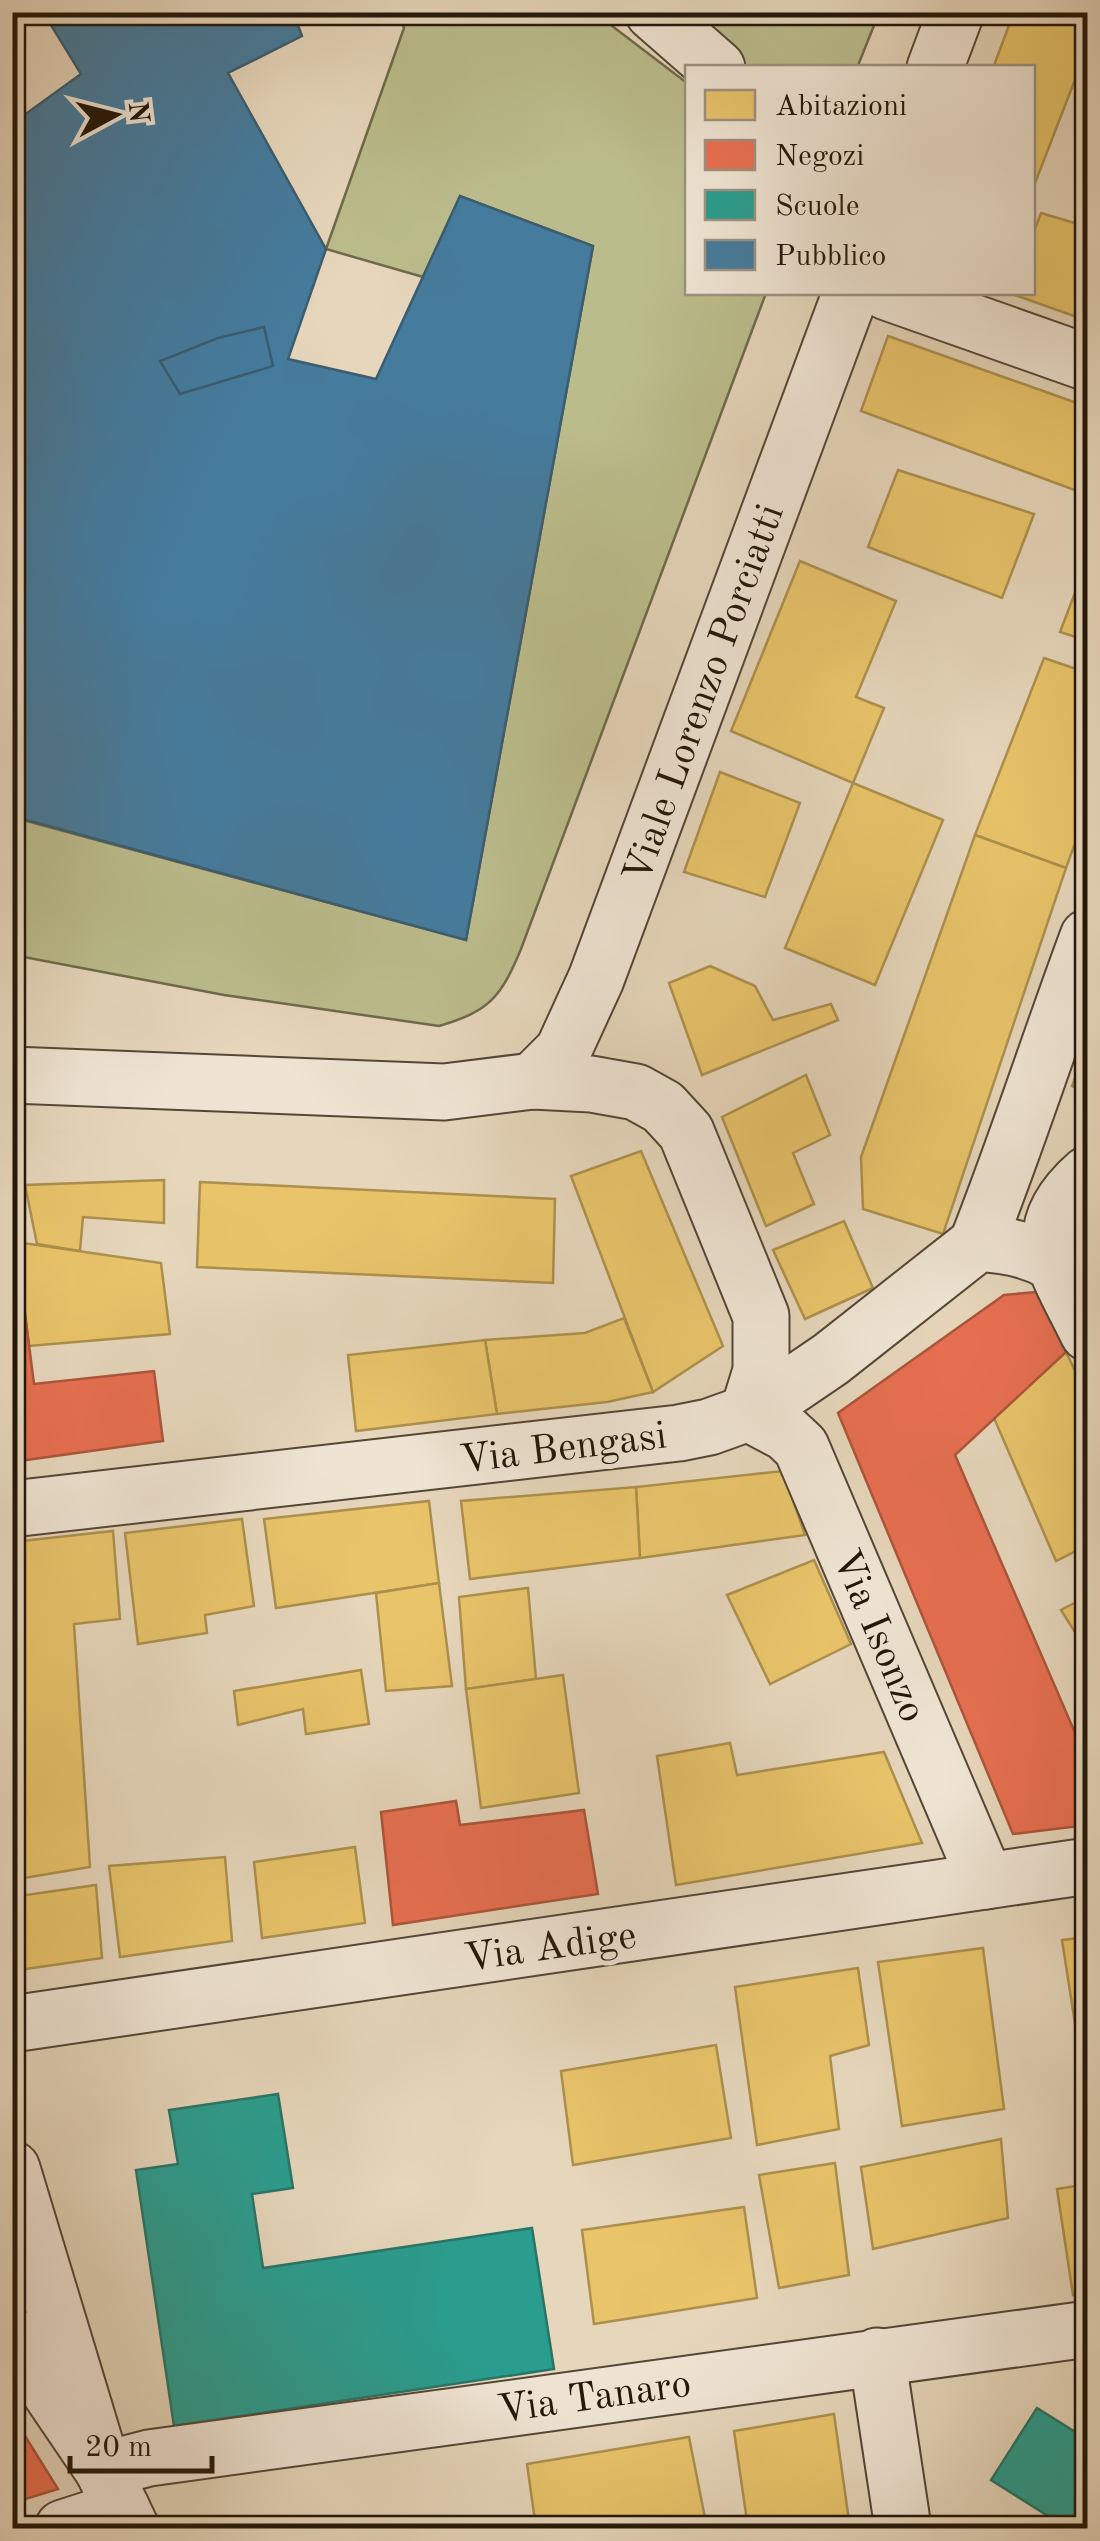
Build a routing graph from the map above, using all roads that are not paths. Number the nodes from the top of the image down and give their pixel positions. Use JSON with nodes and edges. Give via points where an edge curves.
{"nodes":[{"id":1,"x":653,"y":12,"type":"edge"},
{"id":2,"x":956,"y":12,"type":"edge"},
{"id":3,"x":714,"y":65,"type":"edge"},
{"id":4,"x":937,"y":65,"type":"edge"},
{"id":5,"x":850,"y":295,"type":"edge"},
{"id":6,"x":895,"y":295,"type":"edge"},
{"id":7,"x":1088,"y":363,"type":"edge"},
{"id":8,"x":1088,"y":937,"type":"edge"},
{"id":9,"x":1039,"y":1074,"type":"junction"},
{"id":10,"x":12,"y":1075,"type":"edge"},
{"id":11,"x":534,"y":1081,"type":"junction"},
{"id":12,"x":1088,"y":1164,"type":"edge"},
{"id":13,"x":1088,"y":1174,"type":"edge"},
{"id":14,"x":976,"y":1244,"type":"junction"},
{"id":15,"x":1054,"y":1263,"type":"junction"},
{"id":16,"x":1088,"y":1333,"type":"edge"},
{"id":17,"x":748,"y":1412,"type":"junction"},
{"id":18,"x":12,"y":1508,"type":"edge"},
{"id":19,"x":1088,"y":1866,"type":"edge"},
{"id":20,"x":986,"y":1881,"type":"junction"},
{"id":21,"x":12,"y":2024,"type":"edge"},
{"id":22,"x":12,"y":2169,"type":"edge"},
{"id":23,"x":1088,"y":2328,"type":"edge"},
{"id":24,"x":12,"y":2336,"type":"edge"},
{"id":25,"x":877,"y":2356,"type":"junction"},
{"id":26,"x":119,"y":2502,"type":"edge"},
{"id":27,"x":63,"y":2528,"type":"edge"},
{"id":28,"x":903,"y":2528,"type":"edge"}],
"edges":[{"from":1,"to":3,"type":"street"},
{"from":2,"to":4,"type":"street"},
{"from":5,"to":11,"type":"street","name":"Viale Lorenzo Porciatti","via":[[577,1027]]},
{"from":6,"to":7,"type":"street"},
{"from":8,"to":9,"type":"street"},
{"from":9,"to":12,"type":"street","via":[[1049,1150],[1060,1161]]},
{"from":9,"to":14,"type":"street"},
{"from":10,"to":11,"type":"street","via":[[444,1092]]},
{"from":11,"to":17,"type":"street","via":[[636,1092],[663,1106],[686,1132],[762,1316],[761,1371]]},
{"from":13,"to":15,"type":"street","via":[[1054,1212]]},
{"from":14,"to":15,"type":"street","via":[[1034,1252]]},
{"from":14,"to":17,"type":"street","name":"Via Bengasi","via":[[831,1359]]},
{"from":15,"to":16,"type":"street"},
{"from":17,"to":18,"type":"street","name":"Via Bengasi","via":[[680,1433]]},
{"from":17,"to":20,"type":"street","name":"Via Isonzo","via":[[801,1447]]},
{"from":19,"to":20,"type":"street","name":"Via Adige"},
{"from":20,"to":21,"type":"street","name":"Via Adige"},
{"from":22,"to":26,"type":"street"},
{"from":23,"to":25,"type":"street","name":"Via Tanaro"},
{"from":24,"to":26,"type":"street"},
{"from":25,"to":26,"type":"street","name":"Via Tanaro","via":[[150,2458]]},
{"from":25,"to":28,"type":"street"},
{"from":26,"to":27,"type":"street","name":"Via Tanaro"}]}
